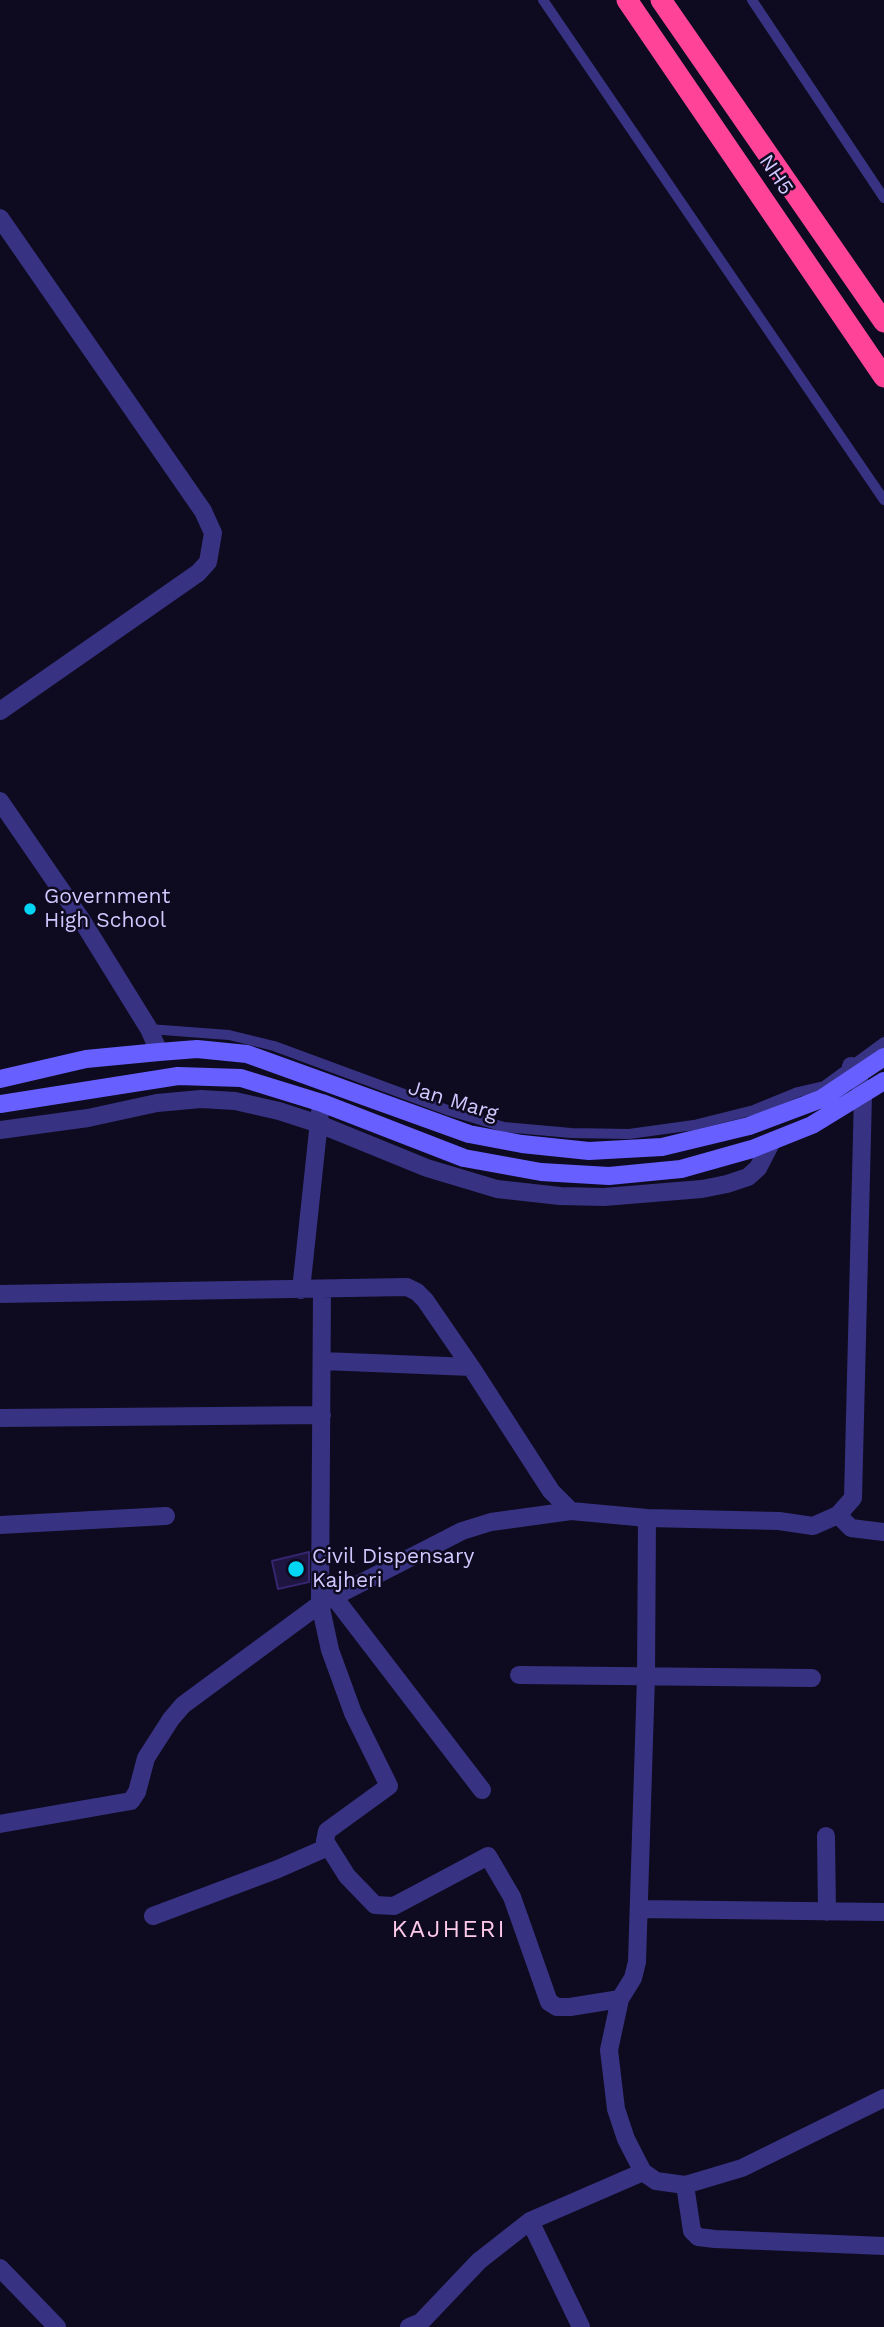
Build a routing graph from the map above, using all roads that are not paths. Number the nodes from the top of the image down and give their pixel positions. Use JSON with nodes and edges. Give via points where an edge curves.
{"nodes":[{"id":1,"x":543,"y":0,"type":"edge"},
{"id":2,"x":627,"y":0,"type":"edge"},
{"id":3,"x":662,"y":0,"type":"edge"},
{"id":4,"x":752,"y":0,"type":"edge"},
{"id":5,"x":884,"y":198,"type":"edge"},
{"id":6,"x":0,"y":218,"type":"edge"},
{"id":7,"x":884,"y":322,"type":"edge"},
{"id":8,"x":884,"y":377,"type":"edge"},
{"id":9,"x":884,"y":500,"type":"edge"},
{"id":10,"x":0,"y":711,"type":"edge"},
{"id":11,"x":0,"y":801,"type":"edge"},
{"id":12,"x":149,"y":1029,"type":"junction"},
{"id":13,"x":884,"y":1042,"type":"edge"},
{"id":14,"x":159,"y":1052,"type":"junction"},
{"id":15,"x":884,"y":1056,"type":"edge"},
{"id":16,"x":854,"y":1070,"type":"junction"},
{"id":17,"x":0,"y":1079,"type":"edge"},
{"id":18,"x":884,"y":1081,"type":"edge"},
{"id":19,"x":863,"y":1095,"type":"junction"},
{"id":20,"x":322,"y":1103,"type":"junction"},
{"id":21,"x":0,"y":1104,"type":"edge"},
{"id":22,"x":319,"y":1124,"type":"junction"},
{"id":23,"x":0,"y":1130,"type":"edge"},
{"id":24,"x":772,"y":1141,"type":"junction"},
{"id":25,"x":322,"y":1289,"type":"junction"},
{"id":26,"x":301,"y":1290,"type":"junction"},
{"id":27,"x":0,"y":1294,"type":"edge"},
{"id":28,"x":323,"y":1361,"type":"junction"},
{"id":29,"x":471,"y":1367,"type":"junction"},
{"id":30,"x":322,"y":1415,"type":"junction"},
{"id":31,"x":0,"y":1418,"type":"edge"},
{"id":32,"x":571,"y":1511,"type":"junction"},
{"id":33,"x":838,"y":1515,"type":"junction"},
{"id":34,"x":166,"y":1516,"type":"dead end"},
{"id":35,"x":647,"y":1518,"type":"junction"},
{"id":36,"x":0,"y":1525,"type":"edge"},
{"id":37,"x":884,"y":1532,"type":"edge"},
{"id":38,"x":327,"y":1600,"type":"junction"},
{"id":39,"x":519,"y":1675,"type":"dead end"},
{"id":40,"x":646,"y":1677,"type":"junction"},
{"id":41,"x":812,"y":1678,"type":"dead end"},
{"id":42,"x":482,"y":1790,"type":"dead end"},
{"id":43,"x":0,"y":1824,"type":"edge"},
{"id":44,"x":825,"y":1836,"type":"dead end"},
{"id":45,"x":328,"y":1847,"type":"junction"},
{"id":46,"x":639,"y":1909,"type":"junction"},
{"id":47,"x":827,"y":1912,"type":"junction"},
{"id":48,"x":884,"y":1912,"type":"edge"},
{"id":49,"x":153,"y":1916,"type":"dead end"},
{"id":50,"x":620,"y":2000,"type":"junction"},
{"id":51,"x":884,"y":2098,"type":"edge"},
{"id":52,"x":643,"y":2172,"type":"junction"},
{"id":53,"x":685,"y":2185,"type":"junction"},
{"id":54,"x":530,"y":2221,"type":"junction"},
{"id":55,"x":884,"y":2246,"type":"edge"},
{"id":56,"x":0,"y":2268,"type":"edge"},
{"id":57,"x":57,"y":2327,"type":"edge"},
{"id":58,"x":409,"y":2327,"type":"edge"},
{"id":59,"x":581,"y":2327,"type":"edge"}],
"edges":[{"from":1,"to":9,"type":"lane"},
{"from":2,"to":8,"type":"highway","name":"NH5","number":"NH5"},
{"from":3,"to":7,"type":"highway","name":"NH5","number":"NH5"},
{"from":4,"to":5,"type":"lane"},
{"from":6,"to":10,"type":"street","via":[[204,511],[213,533],[208,562],[198,573]]},
{"from":11,"to":12,"type":"street"},
{"from":12,"to":14,"type":"street"},
{"from":12,"to":16,"type":"lane","via":[[229,1035],[263,1043],[450,1111],[504,1126],[571,1133],[629,1134],[694,1125],[824,1086]]},
{"from":13,"to":16,"type":"lane"},
{"from":14,"to":16,"type":"main road","name":"Jan Marg","via":[[197,1049],[247,1054],[469,1133],[589,1151],[662,1147],[749,1126],[821,1099]]},
{"from":14,"to":17,"type":"main road","name":"Jan Marg","via":[[86,1059]]},
{"from":15,"to":16,"type":"main road","name":"Jan Marg"},
{"from":16,"to":19,"type":"street"},
{"from":18,"to":19,"type":"main road"},
{"from":19,"to":24,"type":"main road","via":[[812,1125]]},
{"from":19,"to":33,"type":"street","via":[[853,1498]]},
{"from":20,"to":21,"type":"main road","via":[[241,1078],[178,1076]]},
{"from":20,"to":22,"type":"street"},
{"from":20,"to":24,"type":"main road","via":[[464,1158],[541,1172],[609,1176],[681,1169]]},
{"from":22,"to":23,"type":"street","via":[[235,1101],[201,1099],[157,1102],[88,1118]]},
{"from":22,"to":24,"type":"street","via":[[427,1168],[497,1189],[560,1196],[651,1194],[727,1184],[758,1168]]},
{"from":22,"to":26,"type":"street"},
{"from":25,"to":26,"type":"street"},
{"from":25,"to":28,"type":"street"},
{"from":25,"to":29,"type":"street","via":[[407,1287],[417,1292]]},
{"from":26,"to":27,"type":"street"},
{"from":28,"to":29,"type":"street"},
{"from":28,"to":30,"type":"street"},
{"from":29,"to":32,"type":"street","via":[[551,1491]]},
{"from":30,"to":31,"type":"street"},
{"from":30,"to":38,"type":"street"},
{"from":32,"to":35,"type":"street"},
{"from":32,"to":38,"type":"street","via":[[491,1522],[462,1531]]},
{"from":33,"to":35,"type":"street","via":[[813,1526]]},
{"from":33,"to":37,"type":"street","via":[[851,1528]]},
{"from":34,"to":36,"type":"street"},
{"from":35,"to":40,"type":"street"},
{"from":38,"to":42,"type":"street"},
{"from":38,"to":43,"type":"street","via":[[183,1705],[146,1758],[131,1801]]},
{"from":38,"to":45,"type":"street","via":[[330,1650],[353,1713],[389,1786],[327,1830]]},
{"from":39,"to":40,"type":"street"},
{"from":40,"to":41,"type":"street"},
{"from":40,"to":46,"type":"street"},
{"from":44,"to":47,"type":"street"},
{"from":45,"to":49,"type":"street"},
{"from":45,"to":50,"type":"street","via":[[375,1905],[385,1907],[488,1856],[512,1897],[549,2002],[570,2007]]},
{"from":46,"to":47,"type":"street"},
{"from":46,"to":50,"type":"street","via":[[637,1962]]},
{"from":47,"to":48,"type":"street"},
{"from":50,"to":52,"type":"street","via":[[609,2050],[610,2076],[616,2109]]},
{"from":51,"to":53,"type":"street","via":[[742,2168]]},
{"from":52,"to":53,"type":"street","via":[[656,2181]]},
{"from":52,"to":54,"type":"street"},
{"from":53,"to":55,"type":"street","via":[[692,2231],[698,2236]]},
{"from":54,"to":58,"type":"street","via":[[479,2261],[421,2322]]},
{"from":54,"to":59,"type":"street"},
{"from":56,"to":57,"type":"street"}]}
